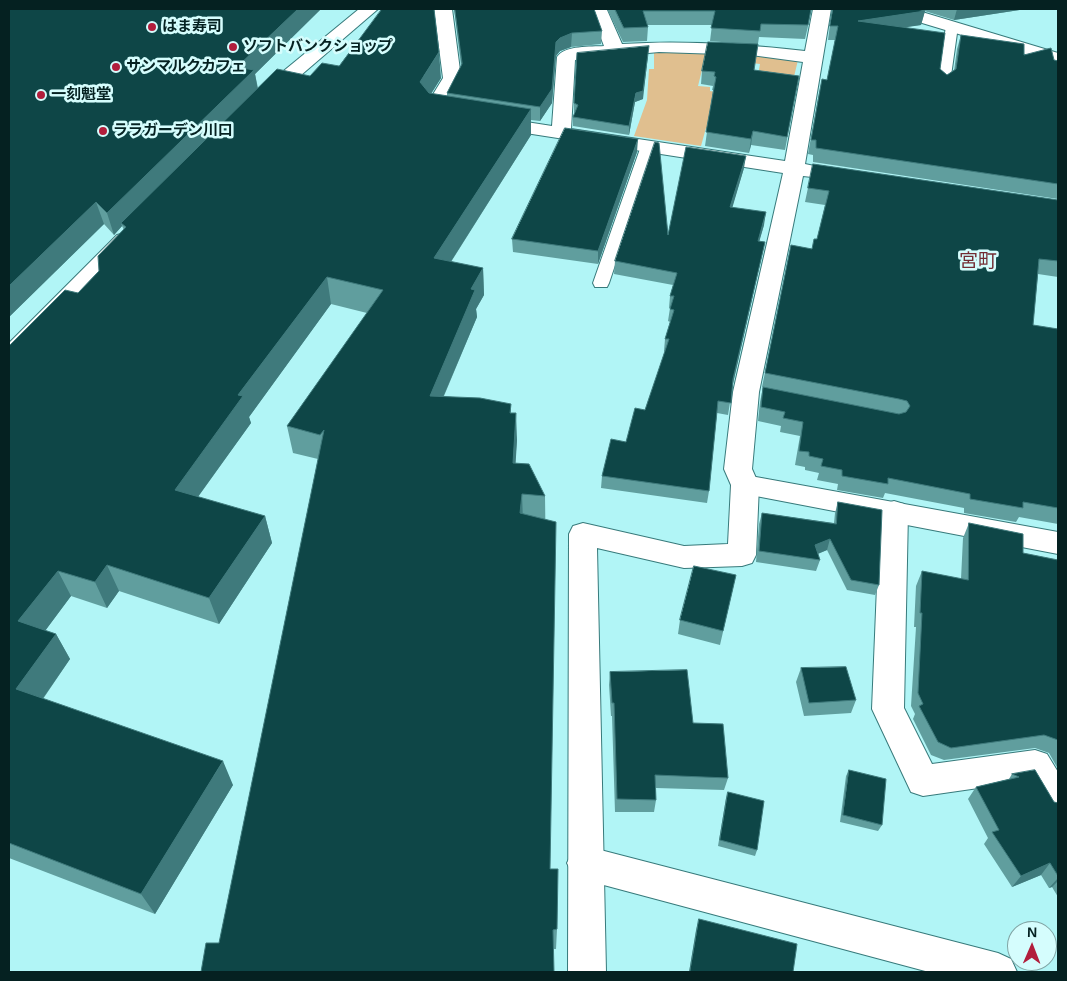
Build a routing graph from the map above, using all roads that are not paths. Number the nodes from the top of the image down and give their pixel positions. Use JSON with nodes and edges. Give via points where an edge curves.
{"nodes":[{"id":1,"x":369,"y":9,"type":"edge"},
{"id":2,"x":443,"y":9,"type":"edge"},
{"id":3,"x":561,"y":9,"type":"edge"},
{"id":4,"x":822,"y":9,"type":"edge"},
{"id":5,"x":895,"y":9,"type":"edge"},
{"id":6,"x":952,"y":26,"type":"junction"},
{"id":7,"x":615,"y":51,"type":"junction"},
{"id":8,"x":814,"y":58,"type":"junction"},
{"id":9,"x":1058,"y":61,"type":"edge"},
{"id":10,"x":944,"y":83,"type":"edge"},
{"id":11,"x":251,"y":111,"type":"edge"},
{"id":12,"x":560,"y":133,"type":"junction"},
{"id":13,"x":648,"y":146,"type":"junction"},
{"id":14,"x":794,"y":168,"type":"junction"},
{"id":15,"x":833,"y":174,"type":"edge"},
{"id":16,"x":140,"y":224,"type":"edge"},
{"id":17,"x":601,"y":283,"type":"dead end"},
{"id":18,"x":9,"y":357,"type":"edge"},
{"id":19,"x":745,"y":484,"type":"junction"},
{"id":20,"x":894,"y":512,"type":"junction"},
{"id":21,"x":1058,"y":543,"type":"edge"},
{"id":22,"x":1058,"y":802,"type":"edge"},
{"id":23,"x":585,"y":864,"type":"junction"},
{"id":24,"x":587,"y":972,"type":"edge"},
{"id":25,"x":998,"y":972,"type":"edge"}],
"edges":[{"from":1,"to":11,"type":"street"},
{"from":2,"to":12,"type":"street","via":[[452,78],[434,109],[439,114]]},
{"from":3,"to":7,"type":"street","via":[[591,10],[600,14]]},
{"from":4,"to":8,"type":"street"},
{"from":5,"to":6,"type":"street"},
{"from":6,"to":9,"type":"street"},
{"from":6,"to":10,"type":"lane"},
{"from":7,"to":8,"type":"street","via":[[659,47],[751,50]]},
{"from":7,"to":12,"type":"street","via":[[566,57]]},
{"from":8,"to":14,"type":"street"},
{"from":12,"to":13,"type":"street"},
{"from":13,"to":14,"type":"street"},
{"from":13,"to":17,"type":"lane"},
{"from":14,"to":15,"type":"street"},
{"from":14,"to":19,"type":"street","via":[[755,394],[738,469]]},
{"from":16,"to":18,"type":"street"},
{"from":19,"to":20,"type":"street"},
{"from":19,"to":23,"type":"street","via":[[742,555],[684,557],[583,534]]},
{"from":20,"to":21,"type":"street"},
{"from":20,"to":22,"type":"street","via":[[888,710],[923,781],[1035,765]]},
{"from":23,"to":24,"type":"street"},
{"from":23,"to":25,"type":"street"}]}
